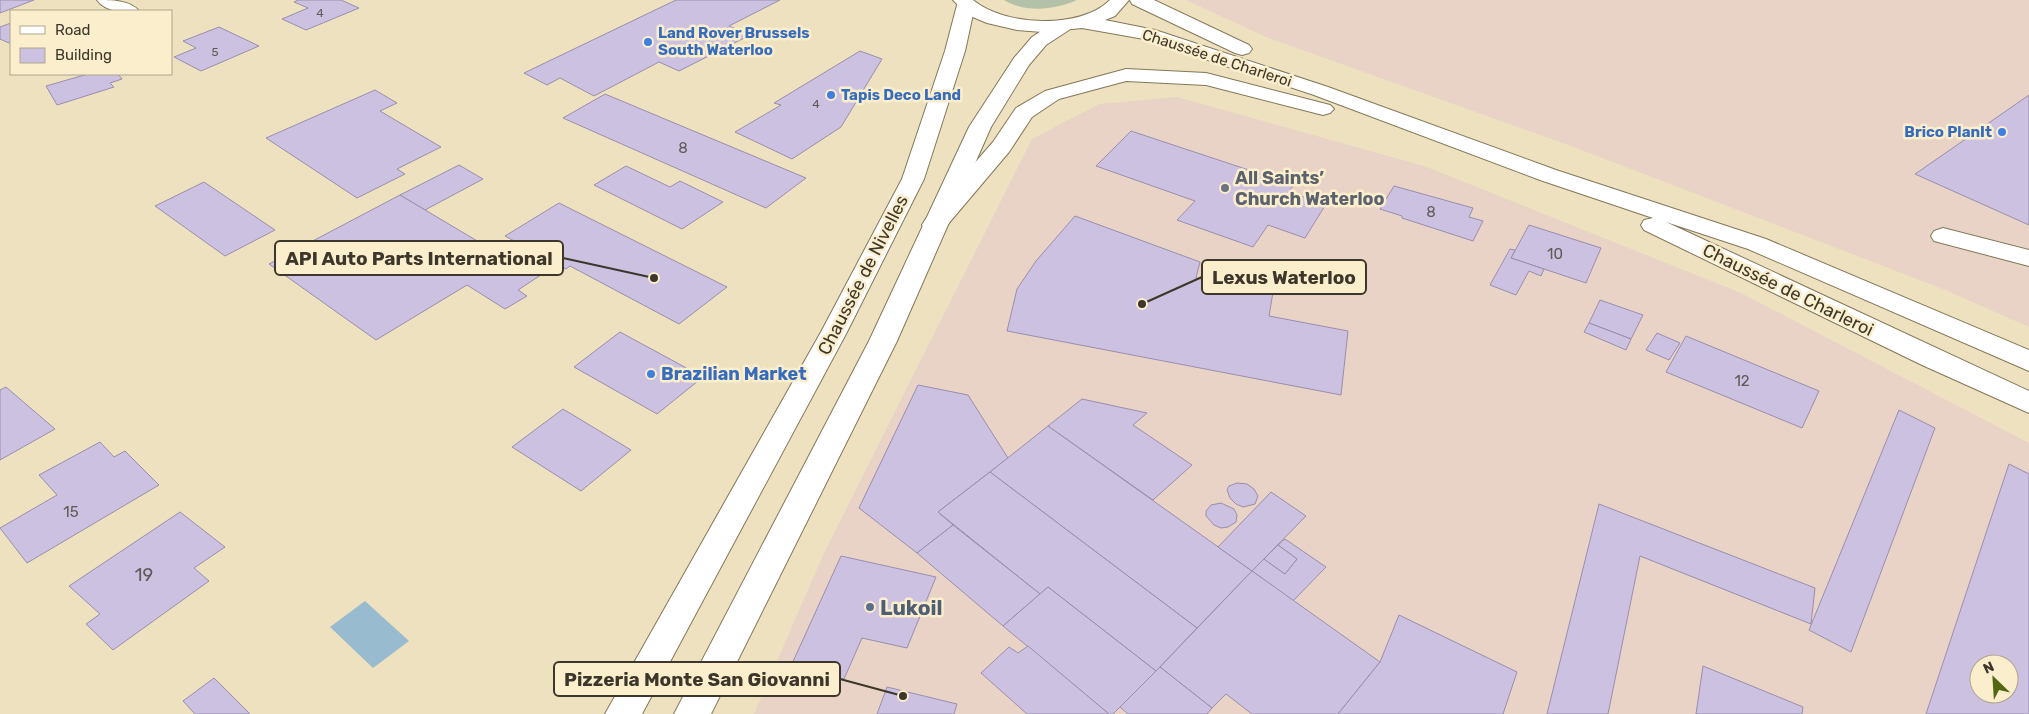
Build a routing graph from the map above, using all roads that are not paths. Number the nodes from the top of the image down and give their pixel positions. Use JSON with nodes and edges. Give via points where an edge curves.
{"nodes":[{"id":1,"x":106,"y":0,"type":"edge"},
{"id":2,"x":1120,"y":0,"type":"edge"},
{"id":3,"x":1139,"y":0,"type":"edge"},
{"id":4,"x":964,"y":2,"type":"edge"},
{"id":5,"x":128,"y":10,"type":"edge"},
{"id":6,"x":1072,"y":24,"type":"junction"},
{"id":7,"x":1321,"y":91,"type":"junction"},
{"id":8,"x":1479,"y":150,"type":"junction"},
{"id":9,"x":1548,"y":175,"type":"junction"},
{"id":10,"x":934,"y":226,"type":"junction"},
{"id":11,"x":1943,"y":236,"type":"dead end"},
{"id":12,"x":2029,"y":258,"type":"edge"},
{"id":13,"x":2029,"y":361,"type":"edge"},
{"id":14,"x":2029,"y":403,"type":"edge"},
{"id":15,"x":623,"y":714,"type":"edge"},
{"id":16,"x":692,"y":714,"type":"edge"}],
"edges":[{"from":1,"to":5,"type":"main road"},
{"from":2,"to":6,"type":"main road","via":[[1104,15]]},
{"from":3,"to":7,"type":"main road","name":"Chaussée de Charleroi"},
{"from":4,"to":6,"type":"main road","via":[[989,18],[1011,24],[1036,27]]},
{"from":4,"to":15,"type":"main road","name":"Chaussée de Nivelles","via":[[955,52],[913,179],[834,332]]},
{"from":6,"to":7,"type":"main road","name":"Chaussée de Charleroi","via":[[1148,34]]},
{"from":6,"to":10,"type":"main road","via":[[1039,41],[1021,62],[980,127]]},
{"from":7,"to":8,"type":"main road","name":"Chaussée de Charleroi"},
{"from":8,"to":9,"type":"main road","name":"Chaussée de Charleroi"},
{"from":8,"to":10,"type":"main road","via":[[1206,79],[1126,75],[1052,95],[1024,114],[1001,147]]},
{"from":9,"to":13,"type":"main road","name":"Chaussée de Charleroi","via":[[1757,244]]},
{"from":9,"to":14,"type":"main road","name":"Chaussée de Charleroi"},
{"from":10,"to":16,"type":"main road","via":[[882,341]]},
{"from":11,"to":12,"type":"main road"}]}
